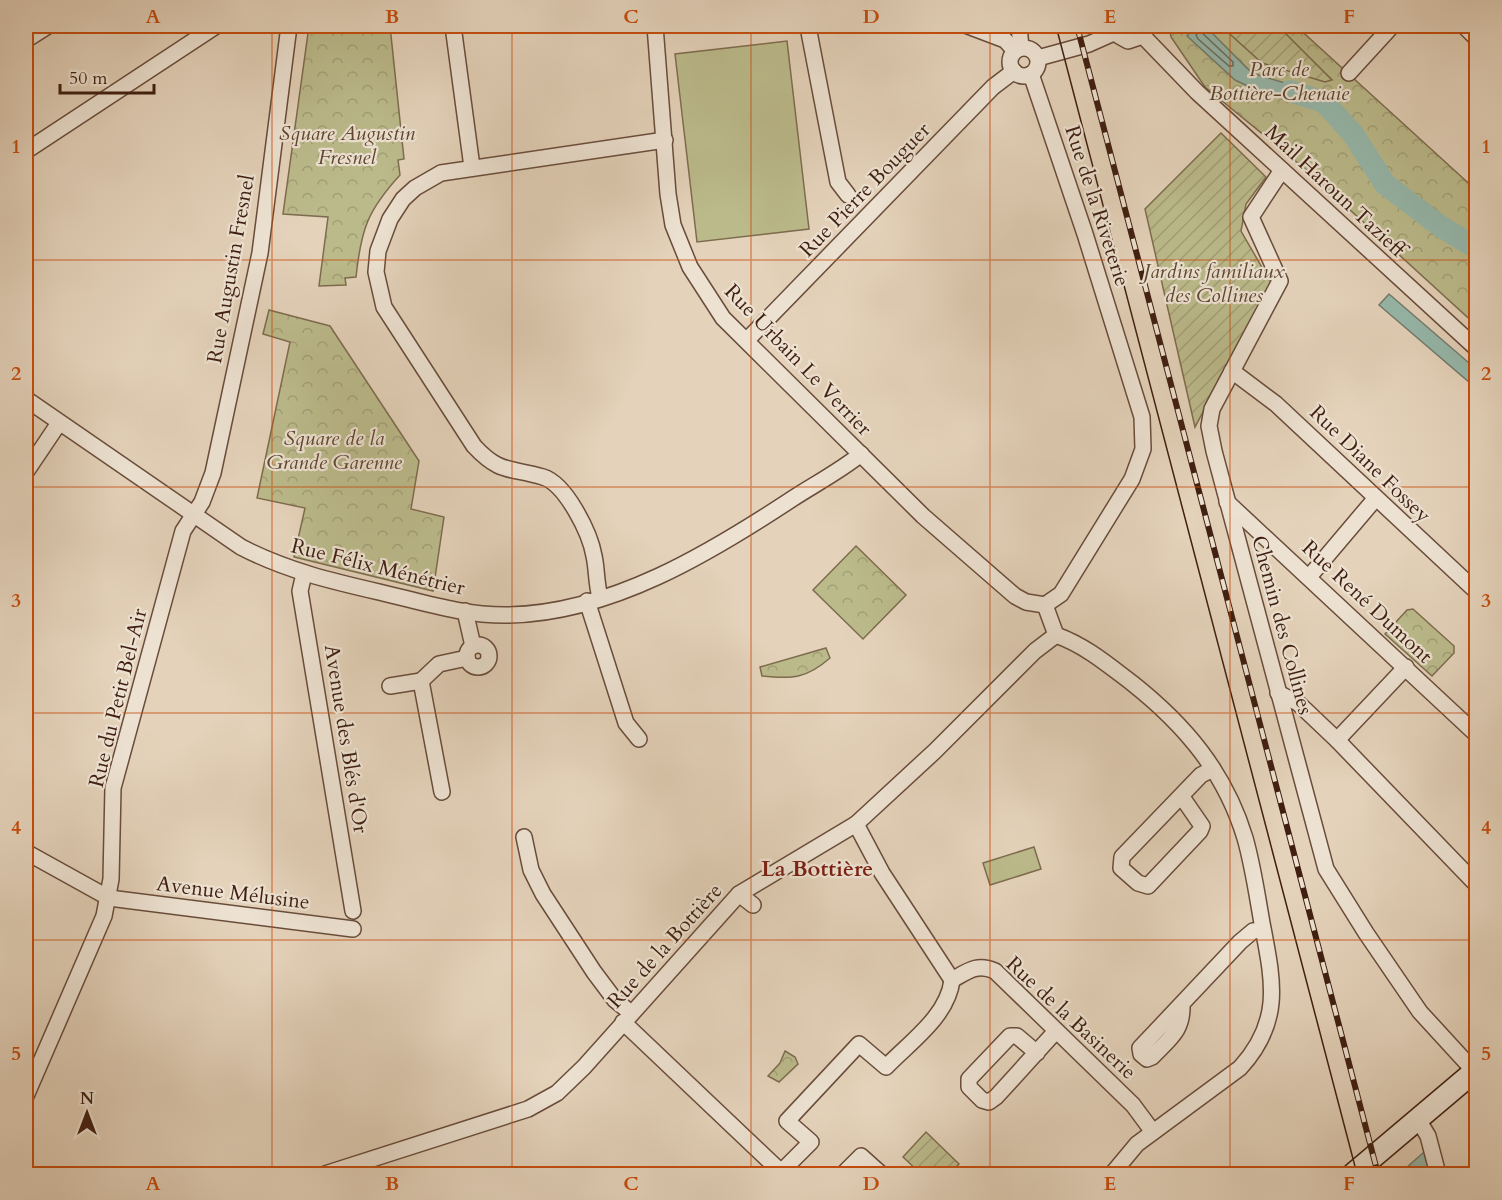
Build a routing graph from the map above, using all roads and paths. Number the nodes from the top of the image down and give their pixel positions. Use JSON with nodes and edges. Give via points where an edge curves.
{"nodes":[{"id":1,"x":48,"y":26,"type":"edge"},
{"id":2,"x":216,"y":26,"type":"edge"},
{"id":3,"x":289,"y":26,"type":"edge"},
{"id":4,"x":453,"y":26,"type":"edge"},
{"id":5,"x":655,"y":26,"type":"edge"},
{"id":6,"x":812,"y":26,"type":"edge"},
{"id":7,"x":968,"y":26,"type":"edge"},
{"id":8,"x":1019,"y":26,"type":"edge"},
{"id":9,"x":1392,"y":26,"type":"edge"},
{"id":10,"x":1464,"y":26,"type":"edge"},
{"id":11,"x":1115,"y":29,"type":"edge"},
{"id":12,"x":1145,"y":31,"type":"edge"},
{"id":13,"x":1476,"y":38,"type":"edge"},
{"id":14,"x":26,"y":40,"type":"edge"},
{"id":15,"x":1018,"y":50,"type":"junction"},
{"id":16,"x":1038,"y":58,"type":"junction"},
{"id":17,"x":1014,"y":71,"type":"junction"},
{"id":18,"x":1349,"y":73,"type":"dead end"},
{"id":19,"x":1031,"y":74,"type":"junction"},
{"id":20,"x":665,"y":140,"type":"junction"},
{"id":21,"x":26,"y":151,"type":"edge"},
{"id":22,"x":472,"y":167,"type":"junction"},
{"id":23,"x":1282,"y":170,"type":"junction"},
{"id":24,"x":848,"y":195,"type":"dead end"},
{"id":25,"x":747,"y":340,"type":"junction"},
{"id":26,"x":1476,"y":348,"type":"edge"},
{"id":27,"x":1232,"y":370,"type":"junction"},
{"id":28,"x":26,"y":399,"type":"edge"},
{"id":29,"x":59,"y":423,"type":"junction"},
{"id":30,"x":861,"y":454,"type":"junction"},
{"id":31,"x":26,"y":472,"type":"edge"},
{"id":32,"x":1375,"y":499,"type":"junction"},
{"id":33,"x":1227,"y":502,"type":"junction"},
{"id":34,"x":193,"y":513,"type":"junction"},
{"id":35,"x":304,"y":574,"type":"junction"},
{"id":36,"x":1309,"y":577,"type":"junction"},
{"id":37,"x":1475,"y":587,"type":"edge"},
{"id":38,"x":594,"y":599,"type":"junction"},
{"id":39,"x":1045,"y":605,"type":"junction"},
{"id":40,"x":465,"y":611,"type":"junction"},
{"id":41,"x":1056,"y":635,"type":"junction"},
{"id":42,"x":1406,"y":667,"type":"junction"},
{"id":43,"x":421,"y":681,"type":"junction"},
{"id":44,"x":390,"y":686,"type":"dead end"},
{"id":45,"x":1278,"y":693,"type":"junction"},
{"id":46,"x":1476,"y":734,"type":"edge"},
{"id":47,"x":639,"y":739,"type":"dead end"},
{"id":48,"x":1337,"y":740,"type":"junction"},
{"id":49,"x":1213,"y":769,"type":"junction"},
{"id":50,"x":442,"y":792,"type":"dead end"},
{"id":51,"x":1182,"y":797,"type":"junction"},
{"id":52,"x":856,"y":824,"type":"junction"},
{"id":53,"x":524,"y":837,"type":"dead end"},
{"id":54,"x":26,"y":852,"type":"edge"},
{"id":55,"x":1476,"y":884,"type":"edge"},
{"id":56,"x":739,"y":894,"type":"junction"},
{"id":57,"x":109,"y":898,"type":"junction"},
{"id":58,"x":753,"y":905,"type":"dead end"},
{"id":59,"x":353,"y":911,"type":"dead end"},
{"id":60,"x":353,"y":929,"type":"dead end"},
{"id":61,"x":1263,"y":930,"type":"junction"},
{"id":62,"x":952,"y":980,"type":"junction"},
{"id":63,"x":1182,"y":1004,"type":"dead end"},
{"id":64,"x":627,"y":1018,"type":"junction"},
{"id":65,"x":1056,"y":1031,"type":"junction"},
{"id":66,"x":1037,"y":1053,"type":"junction"},
{"id":67,"x":1476,"y":1071,"type":"edge"},
{"id":68,"x":26,"y":1096,"type":"edge"},
{"id":69,"x":1419,"y":1121,"type":"junction"},
{"id":70,"x":1153,"y":1132,"type":"junction"},
{"id":71,"x":326,"y":1174,"type":"edge"},
{"id":72,"x":781,"y":1174,"type":"edge"},
{"id":73,"x":843,"y":1174,"type":"edge"},
{"id":74,"x":881,"y":1174,"type":"edge"},
{"id":75,"x":1112,"y":1174,"type":"edge"},
{"id":76,"x":1353,"y":1174,"type":"edge"},
{"id":77,"x":1438,"y":1174,"type":"edge"}],
"edges":[{"from":1,"to":14,"type":"street"},
{"from":2,"to":21,"type":"street"},
{"from":3,"to":34,"type":"street","name":"Rue Augustin Fresnel","via":[[260,253],[213,473],[202,502]]},
{"from":4,"to":22,"type":"street"},
{"from":5,"to":20,"type":"street","name":"Rue Urbain Le Verrier"},
{"from":6,"to":24,"type":"street","via":[[809,32],[838,182]]},
{"from":7,"to":15,"type":"street","via":[[1005,40]]},
{"from":8,"to":15,"type":"street"},
{"from":9,"to":18,"type":"street"},
{"from":10,"to":13,"type":"street"},
{"from":11,"to":12,"type":"street","via":[[1128,41]]},
{"from":11,"to":16,"type":"street","via":[[1089,44]]},
{"from":12,"to":23,"type":"street","name":"Mail Haroun Tazieff","via":[[1197,92]]},
{"from":15,"to":16,"type":"street","via":[[1032,50]]},
{"from":15,"to":17,"type":"street","via":[[1010,62]]},
{"from":16,"to":19,"type":"street"},
{"from":17,"to":19,"type":"street"},
{"from":17,"to":25,"type":"street","name":"Rue Pierre Bouguer","via":[[993,87]]},
{"from":19,"to":39,"type":"street","name":"Rue de la Riveterie","via":[[1136,396],[1144,438],[1141,459],[1132,479],[1061,594]]},
{"from":20,"to":22,"type":"street"},
{"from":20,"to":25,"type":"street","name":"Rue Urbain Le Verrier","via":[[668,194],[682,249],[712,304]]},
{"from":22,"to":38,"type":"street","via":[[441,173],[426,181],[404,199],[390,219],[378,251],[376,272],[384,308],[485,458],[496,467],[557,483],[571,502],[594,554]]},
{"from":23,"to":26,"type":"street","name":"Mail Haroun Tazieff"},
{"from":23,"to":27,"type":"street","name":"Chemin des Collines","via":[[1251,217],[1280,281]]},
{"from":25,"to":30,"type":"street","name":"Rue Urbain Le Verrier"},
{"from":27,"to":32,"type":"street","name":"Rue Diane Fossey","via":[[1269,398]]},
{"from":27,"to":33,"type":"street","name":"Chemin des Collines","via":[[1212,409],[1209,426]]},
{"from":28,"to":29,"type":"street","name":"Rue Félix Ménétrier"},
{"from":29,"to":31,"type":"street"},
{"from":29,"to":34,"type":"street","name":"Rue Félix Ménétrier"},
{"from":30,"to":38,"type":"street","name":"Rue Félix Ménétrier","via":[[717,547],[657,576]]},
{"from":30,"to":39,"type":"street","name":"Rue Urbain Le Verrier","via":[[932,524],[1014,596]]},
{"from":32,"to":36,"type":"street"},
{"from":32,"to":37,"type":"street","name":"Rue Diane Fossey"},
{"from":33,"to":36,"type":"street","name":"Rue René Dumont"},
{"from":33,"to":45,"type":"street","name":"Chemin des Collines"},
{"from":34,"to":35,"type":"street","name":"Rue Félix Ménétrier","via":[[241,547]]},
{"from":34,"to":57,"type":"street","name":"Rue du Petit Bel-Air","via":[[183,531],[113,788]]},
{"from":35,"to":40,"type":"street","name":"Rue Félix Ménétrier"},
{"from":35,"to":59,"type":"street","name":"Avenue des Blés d'Or","via":[[300,591]]},
{"from":36,"to":42,"type":"street","name":"Rue René Dumont"},
{"from":38,"to":40,"type":"street","name":"Rue Félix Ménétrier","via":[[526,614]]},
{"from":38,"to":47,"type":"street","via":[[626,723]]},
{"from":39,"to":41,"type":"street"},
{"from":40,"to":43,"type":"street","via":[[470,652],[440,664]]},
{"from":41,"to":49,"type":"street","via":[[1083,645],[1164,709],[1190,734]]},
{"from":41,"to":52,"type":"street","name":"Rue de la Bottière"},
{"from":42,"to":46,"type":"street","name":"Rue René Dumont"},
{"from":42,"to":48,"type":"street"},
{"from":43,"to":44,"type":"street"},
{"from":43,"to":50,"type":"street"},
{"from":45,"to":48,"type":"street","via":[[1298,703]]},
{"from":45,"to":67,"type":"street","name":"Chemin des Collines","via":[[1326,869],[1420,1011]]},
{"from":48,"to":55,"type":"street"},
{"from":49,"to":51,"type":"street","via":[[1201,775]]},
{"from":49,"to":61,"type":"street","via":[[1232,802],[1246,841]]},
{"from":51,"to":51,"type":"street","via":[[1122,857],[1121,868],[1138,883],[1148,886],[1200,831],[1202,826]]},
{"from":52,"to":56,"type":"street","name":"Rue de la Bottière"},
{"from":52,"to":62,"type":"street","via":[[882,873]]},
{"from":53,"to":64,"type":"street","via":[[531,870],[543,894]]},
{"from":54,"to":57,"type":"street"},
{"from":56,"to":58,"type":"street"},
{"from":56,"to":64,"type":"street","name":"Rue de la Bottière"},
{"from":57,"to":60,"type":"street","name":"Avenue Mélusine"},
{"from":57,"to":68,"type":"street","name":"Rue du Petit Bel-Air"},
{"from":61,"to":63,"type":"street","via":[[1253,931],[1240,942]]},
{"from":61,"to":70,"type":"street","via":[[1273,983],[1271,1009],[1253,1054],[1240,1068]]},
{"from":62,"to":65,"type":"street","name":"Rue de la Basinerie","via":[[973,968],[984,966],[995,971]]},
{"from":62,"to":72,"type":"street","via":[[950,995],[941,1010],[886,1067],[859,1044],[787,1121],[811,1142]]},
{"from":64,"to":71,"type":"street","name":"Rue de la Bottière","via":[[570,1082],[541,1103]]},
{"from":64,"to":72,"type":"street"},
{"from":65,"to":66,"type":"street"},
{"from":65,"to":70,"type":"street","name":"Rue de la Basinerie","via":[[1133,1105]]},
{"from":66,"to":66,"type":"street","via":[[1017,1036],[1010,1036],[969,1079],[969,1087],[989,1102]]},
{"from":67,"to":69,"type":"street"},
{"from":69,"to":76,"type":"street"},
{"from":69,"to":77,"type":"street","via":[[1428,1136]]},
{"from":70,"to":75,"type":"street","via":[[1137,1144]]},
{"from":73,"to":74,"type":"street","via":[[861,1156]]}]}
